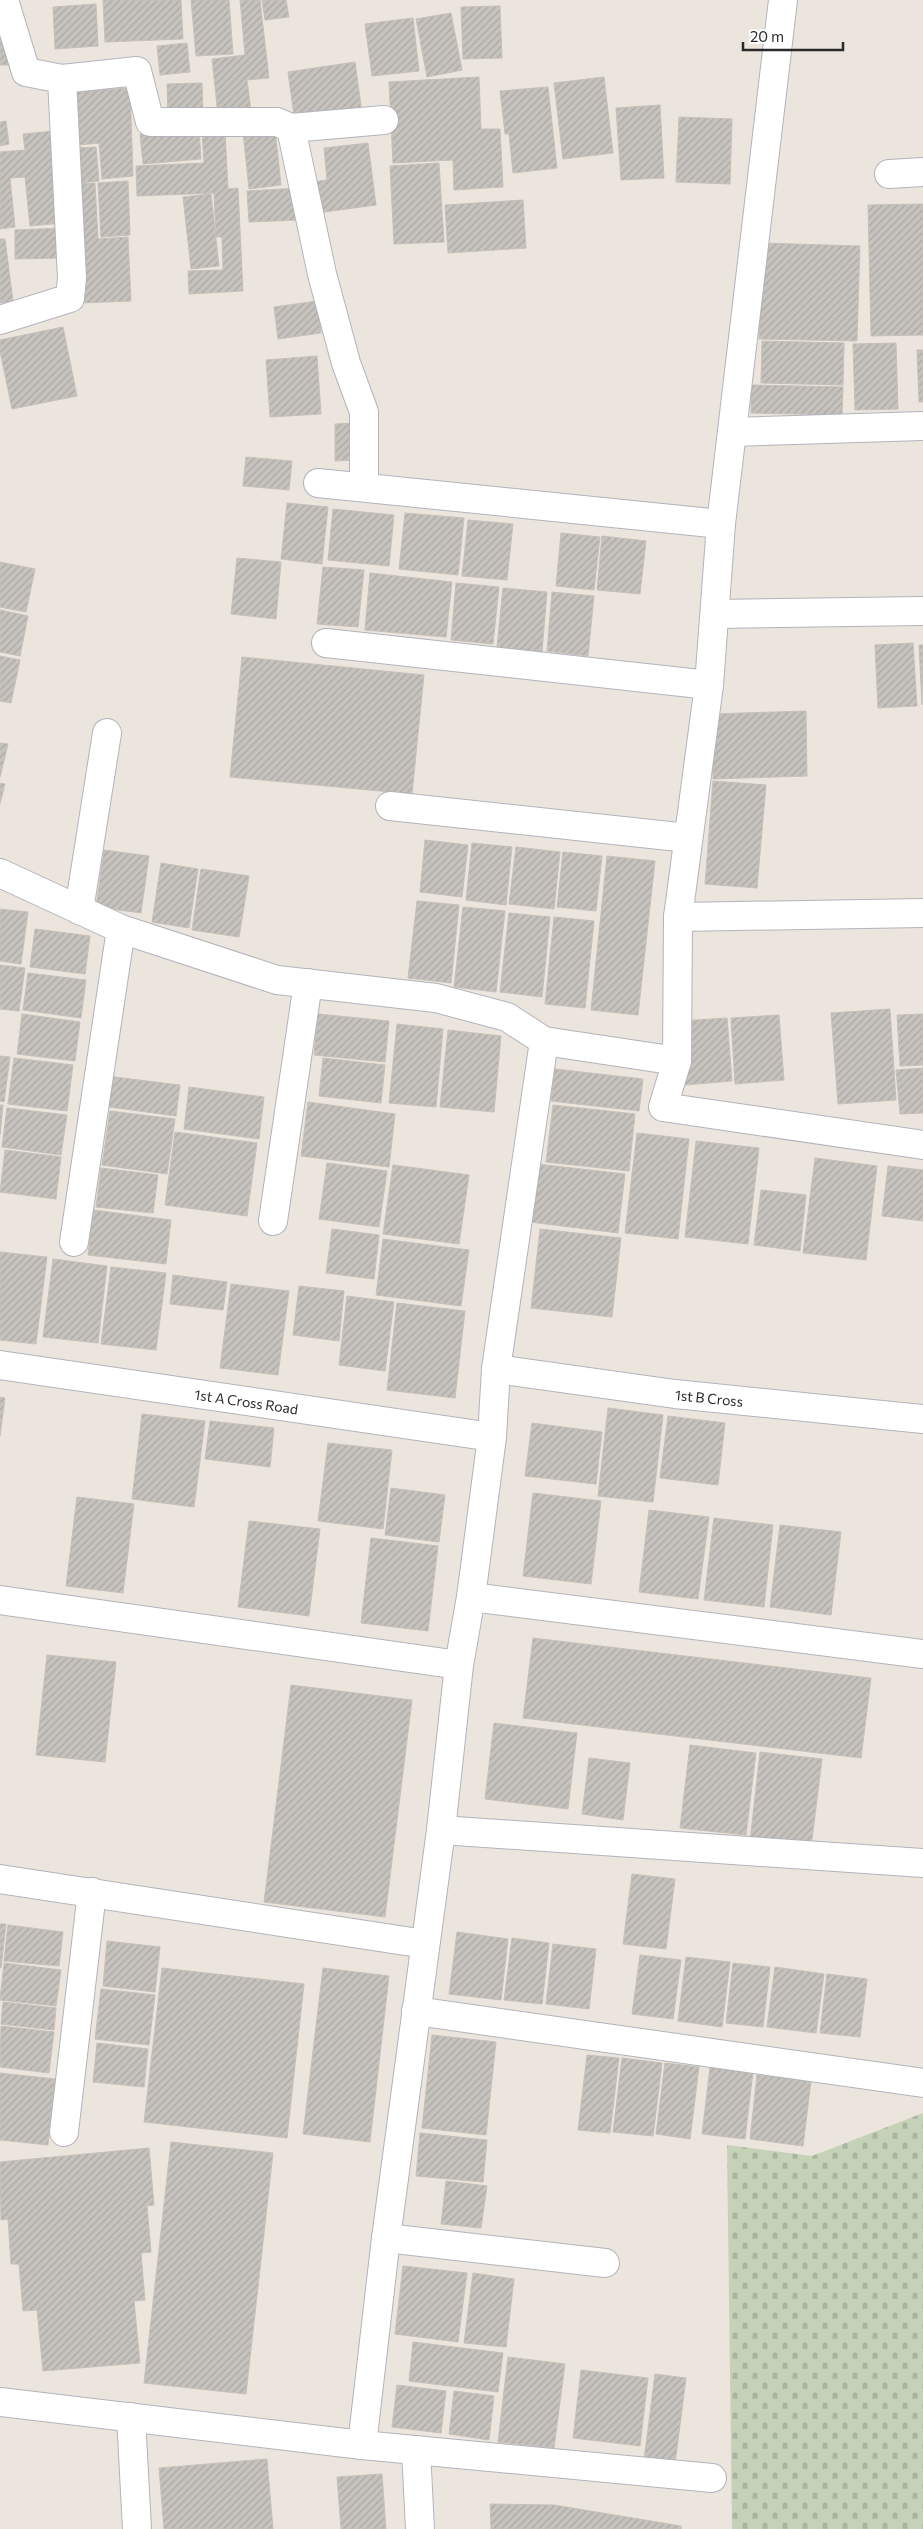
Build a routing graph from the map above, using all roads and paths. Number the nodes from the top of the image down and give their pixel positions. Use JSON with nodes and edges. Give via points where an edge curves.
{"nodes":[{"id":1,"x":4,"y":0,"type":"edge"},
{"id":2,"x":783,"y":0,"type":"edge"},
{"id":3,"x":62,"y":79,"type":"junction"},
{"id":4,"x":384,"y":120,"type":"dead end"},
{"id":5,"x":291,"y":128,"type":"junction"},
{"id":6,"x":923,"y":172,"type":"edge"},
{"id":7,"x":889,"y":174,"type":"dead end"},
{"id":8,"x":0,"y":320,"type":"edge"},
{"id":9,"x":923,"y":426,"type":"edge"},
{"id":10,"x":733,"y":432,"type":"junction"},
{"id":11,"x":318,"y":483,"type":"dead end"},
{"id":12,"x":364,"y":488,"type":"junction"},
{"id":13,"x":721,"y":524,"type":"junction"},
{"id":14,"x":923,"y":611,"type":"edge"},
{"id":15,"x":715,"y":614,"type":"junction"},
{"id":16,"x":326,"y":643,"type":"dead end"},
{"id":17,"x":709,"y":685,"type":"junction"},
{"id":18,"x":106,"y":733,"type":"dead end"},
{"id":19,"x":390,"y":806,"type":"dead end"},
{"id":20,"x":688,"y":838,"type":"junction"},
{"id":21,"x":0,"y":873,"type":"edge"},
{"id":22,"x":79,"y":910,"type":"junction"},
{"id":23,"x":923,"y":913,"type":"edge"},
{"id":24,"x":678,"y":917,"type":"junction"},
{"id":25,"x":121,"y":929,"type":"junction"},
{"id":26,"x":308,"y":983,"type":"junction"},
{"id":27,"x":544,"y":1041,"type":"junction"},
{"id":28,"x":677,"y":1061,"type":"junction"},
{"id":29,"x":923,"y":1145,"type":"edge"},
{"id":30,"x":273,"y":1221,"type":"dead end"},
{"id":31,"x":74,"y":1242,"type":"dead end"},
{"id":32,"x":0,"y":1365,"type":"edge"},
{"id":33,"x":496,"y":1369,"type":"junction"},
{"id":34,"x":923,"y":1419,"type":"edge"},
{"id":35,"x":492,"y":1437,"type":"junction"},
{"id":36,"x":471,"y":1598,"type":"junction"},
{"id":37,"x":0,"y":1600,"type":"edge"},
{"id":38,"x":923,"y":1654,"type":"edge"},
{"id":39,"x":459,"y":1665,"type":"junction"},
{"id":40,"x":441,"y":1830,"type":"junction"},
{"id":41,"x":923,"y":1863,"type":"edge"},
{"id":42,"x":0,"y":1879,"type":"edge"},
{"id":43,"x":92,"y":1892,"type":"junction"},
{"id":44,"x":425,"y":1944,"type":"junction"},
{"id":45,"x":416,"y":2012,"type":"junction"},
{"id":46,"x":923,"y":2083,"type":"edge"},
{"id":47,"x":64,"y":2132,"type":"dead end"},
{"id":48,"x":386,"y":2238,"type":"junction"},
{"id":49,"x":605,"y":2263,"type":"dead end"},
{"id":50,"x":0,"y":2402,"type":"edge"},
{"id":51,"x":131,"y":2417,"type":"junction"},
{"id":52,"x":362,"y":2445,"type":"junction"},
{"id":53,"x":416,"y":2450,"type":"junction"},
{"id":54,"x":712,"y":2478,"type":"dead end"},
{"id":55,"x":137,"y":2529,"type":"edge"},
{"id":56,"x":420,"y":2529,"type":"edge"}],
"edges":[{"from":1,"to":3,"type":"street","via":[[26,72]]},
{"from":2,"to":10,"type":"street"},
{"from":3,"to":5,"type":"street","via":[[137,71],[150,122],[277,122]]},
{"from":3,"to":8,"type":"street","via":[[70,298]]},
{"from":4,"to":5,"type":"street"},
{"from":5,"to":12,"type":"street","via":[[322,274],[346,363],[364,412]]},
{"from":6,"to":7,"type":"street"},
{"from":9,"to":10,"type":"street"},
{"from":10,"to":13,"type":"street"},
{"from":11,"to":12,"type":"street"},
{"from":12,"to":13,"type":"street"},
{"from":13,"to":15,"type":"street"},
{"from":14,"to":15,"type":"street"},
{"from":15,"to":17,"type":"street"},
{"from":16,"to":17,"type":"street"},
{"from":17,"to":20,"type":"street"},
{"from":18,"to":22,"type":"street"},
{"from":19,"to":20,"type":"street"},
{"from":20,"to":24,"type":"street"},
{"from":21,"to":22,"type":"street"},
{"from":22,"to":25,"type":"street"},
{"from":23,"to":24,"type":"street"},
{"from":24,"to":28,"type":"street"},
{"from":25,"to":26,"type":"street","via":[[277,980]]},
{"from":25,"to":31,"type":"street"},
{"from":26,"to":27,"type":"street","via":[[436,998],[507,1018]]},
{"from":26,"to":30,"type":"street"},
{"from":27,"to":28,"type":"street"},
{"from":27,"to":33,"type":"street"},
{"from":28,"to":29,"type":"street","via":[[663,1107]]},
{"from":32,"to":35,"type":"street","name":"1st A Cross Road"},
{"from":33,"to":34,"type":"street","name":"1st B Cross","via":[[675,1394]]},
{"from":33,"to":35,"type":"street"},
{"from":35,"to":36,"type":"street"},
{"from":36,"to":38,"type":"street"},
{"from":36,"to":39,"type":"street"},
{"from":37,"to":39,"type":"street"},
{"from":39,"to":40,"type":"street"},
{"from":40,"to":41,"type":"street"},
{"from":40,"to":44,"type":"street"},
{"from":42,"to":43,"type":"street"},
{"from":43,"to":44,"type":"street"},
{"from":43,"to":47,"type":"street"},
{"from":44,"to":45,"type":"street"},
{"from":45,"to":46,"type":"street"},
{"from":45,"to":48,"type":"street"},
{"from":48,"to":49,"type":"street"},
{"from":48,"to":52,"type":"street"},
{"from":50,"to":51,"type":"street"},
{"from":51,"to":52,"type":"street"},
{"from":51,"to":55,"type":"street"},
{"from":52,"to":53,"type":"street"},
{"from":53,"to":54,"type":"street"},
{"from":53,"to":56,"type":"street"}]}
